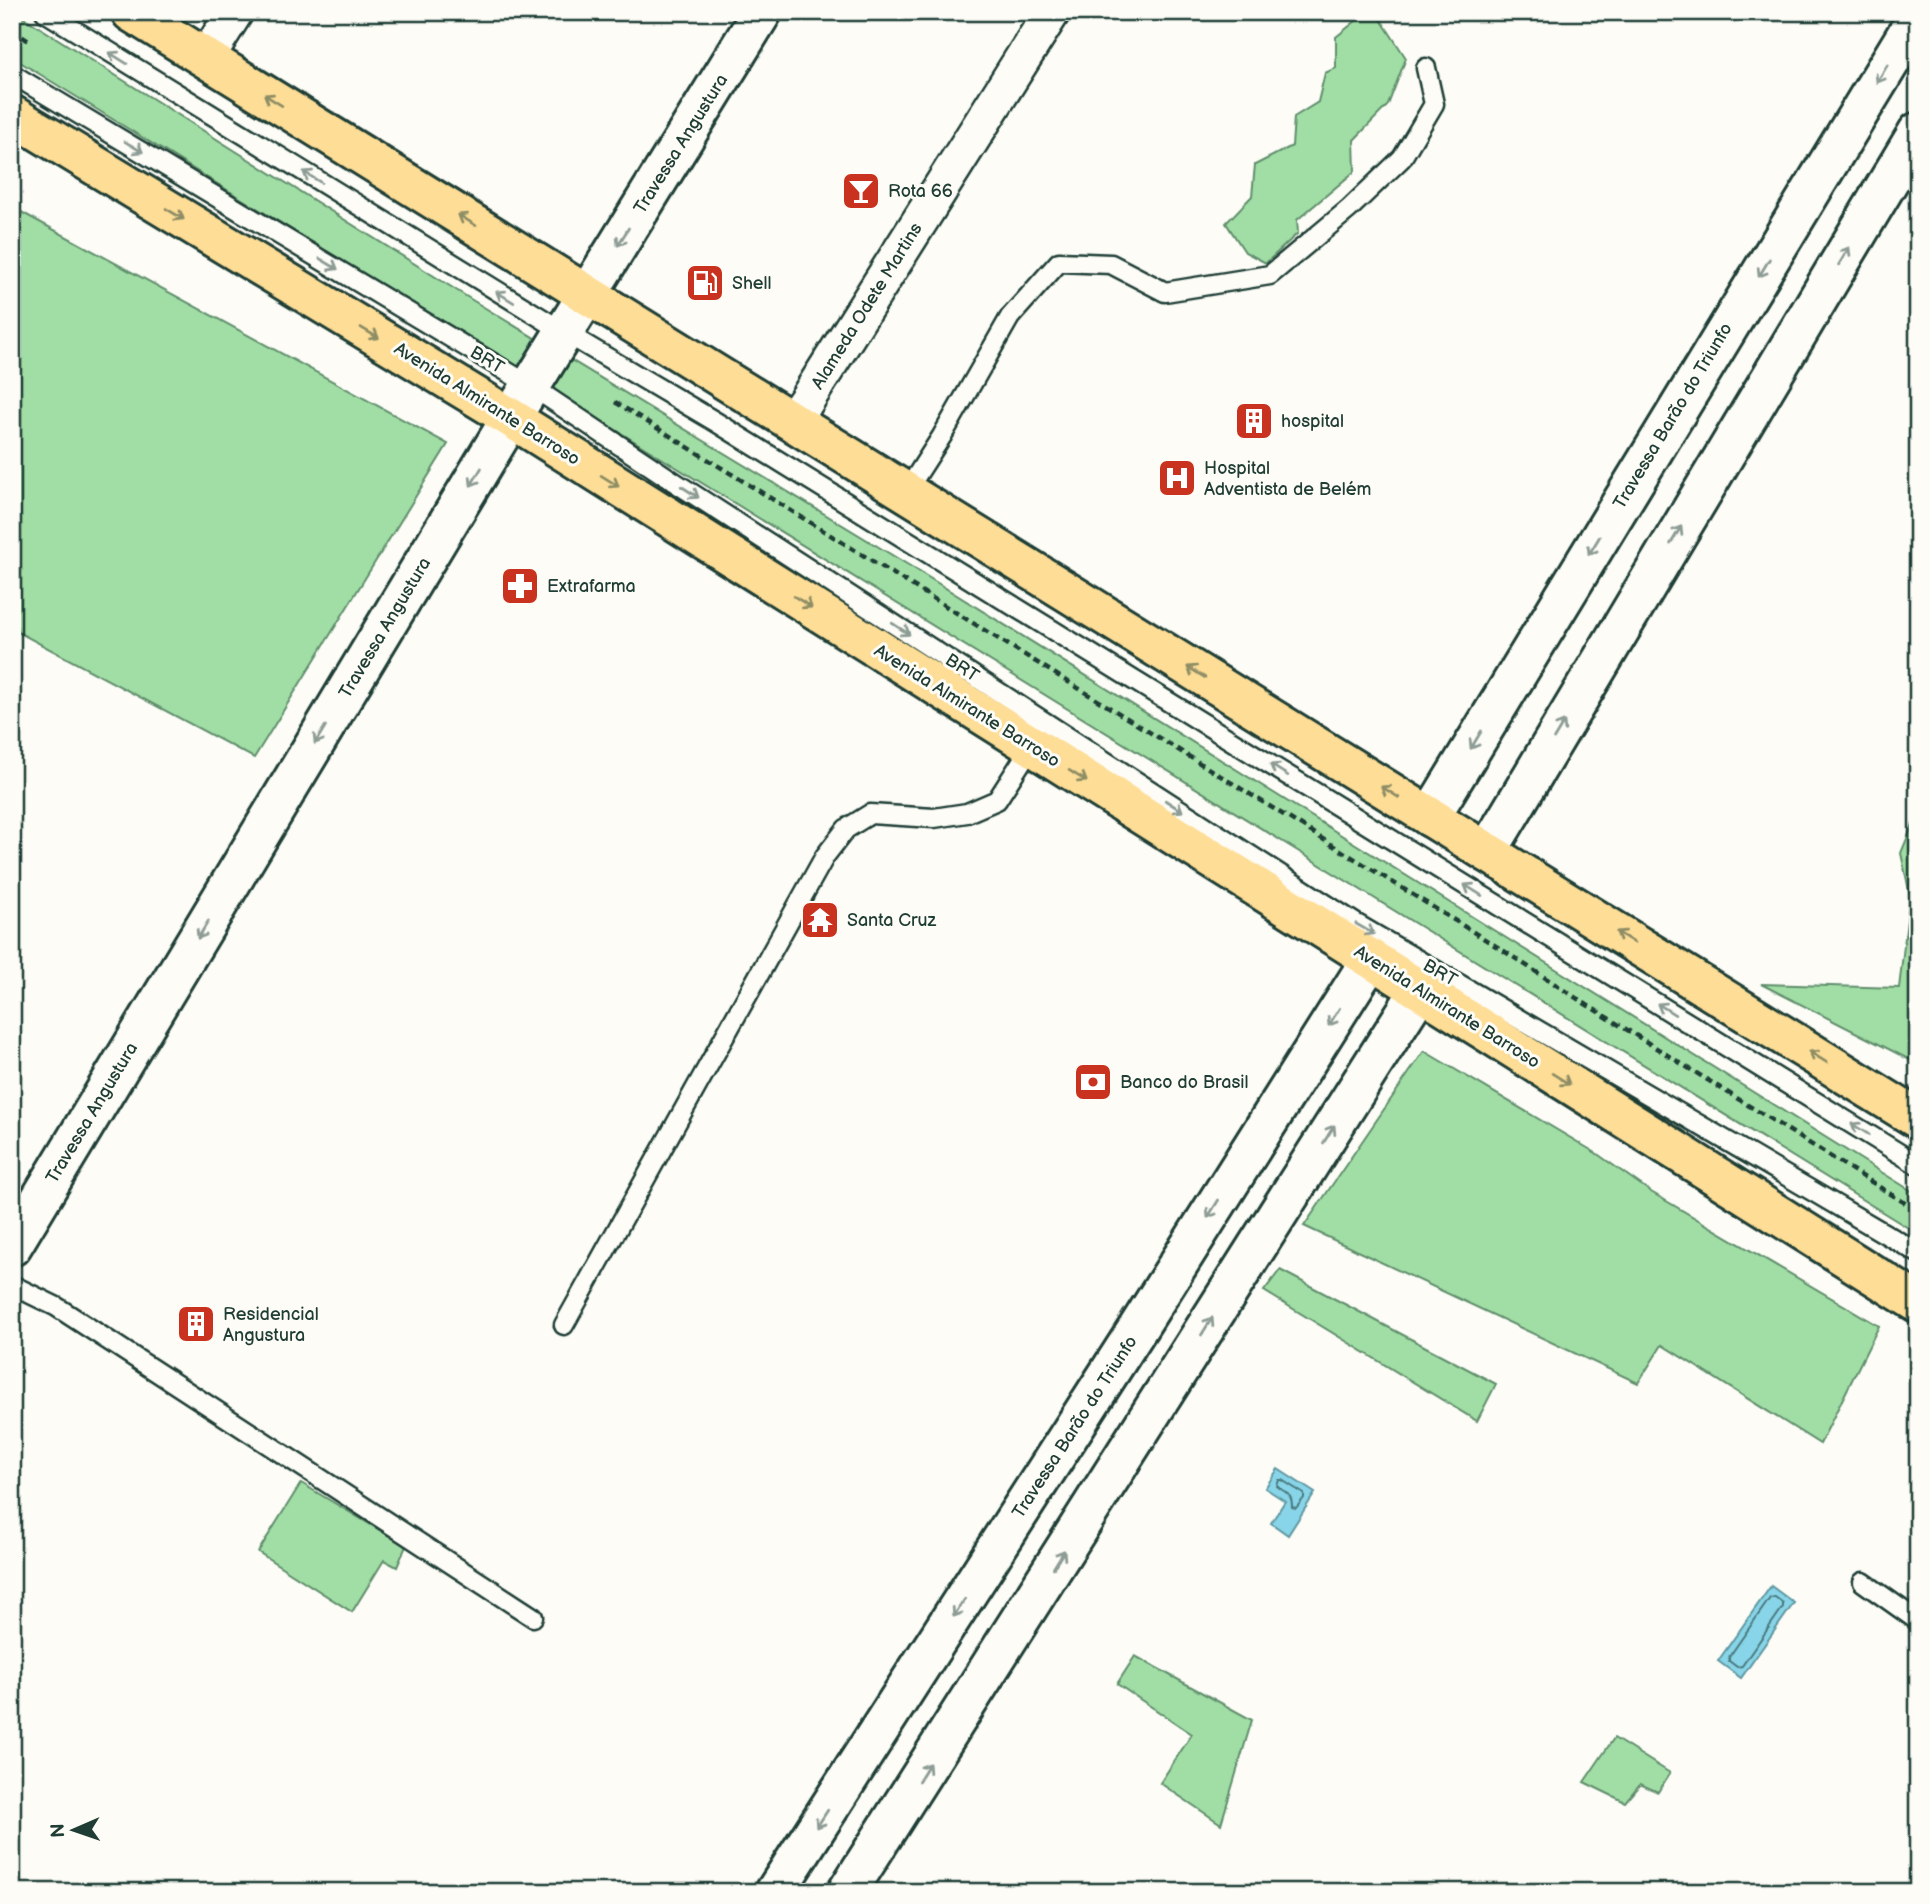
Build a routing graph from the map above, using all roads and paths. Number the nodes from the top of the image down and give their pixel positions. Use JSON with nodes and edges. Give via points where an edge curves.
{"nodes":[{"id":1,"x":45,"y":12,"type":"edge"},
{"id":2,"x":131,"y":12,"type":"edge"},
{"id":3,"x":235,"y":12,"type":"edge"},
{"id":4,"x":762,"y":12,"type":"edge"},
{"id":5,"x":1052,"y":12,"type":"edge"},
{"id":6,"x":12,"y":30,"type":"edge"},
{"id":7,"x":1914,"y":30,"type":"edge"},
{"id":8,"x":36,"y":45,"type":"dead end"},
{"id":9,"x":206,"y":58,"type":"junction"},
{"id":10,"x":1426,"y":68,"type":"dead end"},
{"id":11,"x":12,"y":74,"type":"edge"},
{"id":12,"x":1859,"y":111,"type":"junction"},
{"id":13,"x":12,"y":116,"type":"edge"},
{"id":14,"x":1915,"y":137,"type":"edge"},
{"id":15,"x":587,"y":294,"type":"junction"},
{"id":16,"x":564,"y":332,"type":"junction"},
{"id":17,"x":531,"y":386,"type":"junction"},
{"id":18,"x":604,"y":396,"type":"dead end"},
{"id":19,"x":511,"y":418,"type":"junction"},
{"id":20,"x":792,"y":421,"type":"junction"},
{"id":21,"x":906,"y":492,"type":"junction"},
{"id":22,"x":1031,"y":747,"type":"junction"},
{"id":23,"x":1430,"y":817,"type":"junction"},
{"id":24,"x":1487,"y":852,"type":"junction"},
{"id":25,"x":1371,"y":959,"type":"junction"},
{"id":26,"x":1420,"y":990,"type":"junction"},
{"id":27,"x":1918,"y":1119,"type":"edge"},
{"id":28,"x":1918,"y":1165,"type":"edge"},
{"id":29,"x":1918,"y":1211,"type":"edge"},
{"id":30,"x":12,"y":1246,"type":"edge"},
{"id":31,"x":1918,"y":1253,"type":"edge"},
{"id":32,"x":12,"y":1285,"type":"edge"},
{"id":33,"x":1918,"y":1303,"type":"edge"},
{"id":34,"x":564,"y":1325,"type":"dead end"},
{"id":35,"x":1136,"y":1331,"type":"junction"},
{"id":36,"x":1184,"y":1363,"type":"junction"},
{"id":37,"x":981,"y":1574,"type":"junction"},
{"id":38,"x":1863,"y":1582,"type":"dead end"},
{"id":39,"x":1030,"y":1605,"type":"junction"},
{"id":40,"x":533,"y":1616,"type":"dead end"},
{"id":41,"x":1918,"y":1620,"type":"edge"},
{"id":42,"x":842,"y":1787,"type":"junction"},
{"id":43,"x":891,"y":1824,"type":"junction"},
{"id":44,"x":775,"y":1892,"type":"edge"},
{"id":45,"x":848,"y":1892,"type":"edge"}],
"edges":[{"from":16,"to":1,"type":"lane","one_way":true},
{"from":2,"to":9,"type":"highway"},
{"from":3,"to":9,"type":"street"},
{"from":4,"to":15,"type":"street","name":"Travessa Angustura","one_way":true},
{"from":5,"to":20,"type":"street","name":"Alameda Odete Martins"},
{"from":6,"to":8,"type":"path"},
{"from":7,"to":12,"type":"street","name":"Travessa Barão do Triunfo","one_way":true},
{"from":15,"to":9,"type":"highway","one_way":true},
{"from":10,"to":21,"type":"lane","via":[[1434,104],[1402,158],[1270,275],[1165,292],[1111,264],[1059,262],[1010,317]]},
{"from":11,"to":17,"type":"lane","name":"BRT","one_way":true},
{"from":12,"to":14,"type":"street"},
{"from":12,"to":23,"type":"street","name":"Travessa Barão do Triunfo","one_way":true},
{"from":13,"to":19,"type":"highway","name":"Avenida Almirante Barroso","one_way":true},
{"from":24,"to":14,"type":"street","one_way":true},
{"from":15,"to":16,"type":"street","name":"Travessa Angustura"},
{"from":15,"to":20,"type":"highway"},
{"from":16,"to":17,"type":"street","name":"Travessa Angustura"},
{"from":28,"to":16,"type":"lane","one_way":true},
{"from":17,"to":19,"type":"street","name":"Travessa Angustura"},
{"from":17,"to":31,"type":"lane","name":"BRT","one_way":true,"via":[[1355,923]]},
{"from":18,"to":29,"type":"path"},
{"from":19,"to":22,"type":"highway","name":"Avenida Almirante Barroso","one_way":true},
{"from":19,"to":30,"type":"street","name":"Travessa Angustura","one_way":true},
{"from":20,"to":21,"type":"highway"},
{"from":23,"to":21,"type":"highway","one_way":true},
{"from":22,"to":25,"type":"highway","name":"Avenida Almirante Barroso","one_way":true},
{"from":22,"to":34,"type":"lane","via":[[997,800],[977,809],[934,818],[870,814],[846,829],[825,856]]},
{"from":23,"to":24,"type":"highway"},
{"from":27,"to":24,"type":"highway","one_way":true},
{"from":25,"to":26,"type":"highway","name":"Avenida Almirante Barroso"},
{"from":25,"to":35,"type":"street","name":"Travessa Barão do Triunfo","one_way":true},
{"from":26,"to":33,"type":"highway","name":"Avenida Almirante Barroso","one_way":true},
{"from":36,"to":26,"type":"street","one_way":true},
{"from":32,"to":40,"type":"lane","via":[[57,1307]]},
{"from":35,"to":36,"type":"street"},
{"from":35,"to":37,"type":"street","name":"Travessa Barão do Triunfo"},
{"from":39,"to":36,"type":"street","one_way":true},
{"from":37,"to":39,"type":"street"},
{"from":37,"to":42,"type":"street","name":"Travessa Barão do Triunfo","one_way":true},
{"from":38,"to":41,"type":"lane"},
{"from":43,"to":39,"type":"street","one_way":true},
{"from":42,"to":43,"type":"street"},
{"from":42,"to":44,"type":"street","name":"Travessa Barão do Triunfo","one_way":true},
{"from":43,"to":45,"type":"street"}]}
